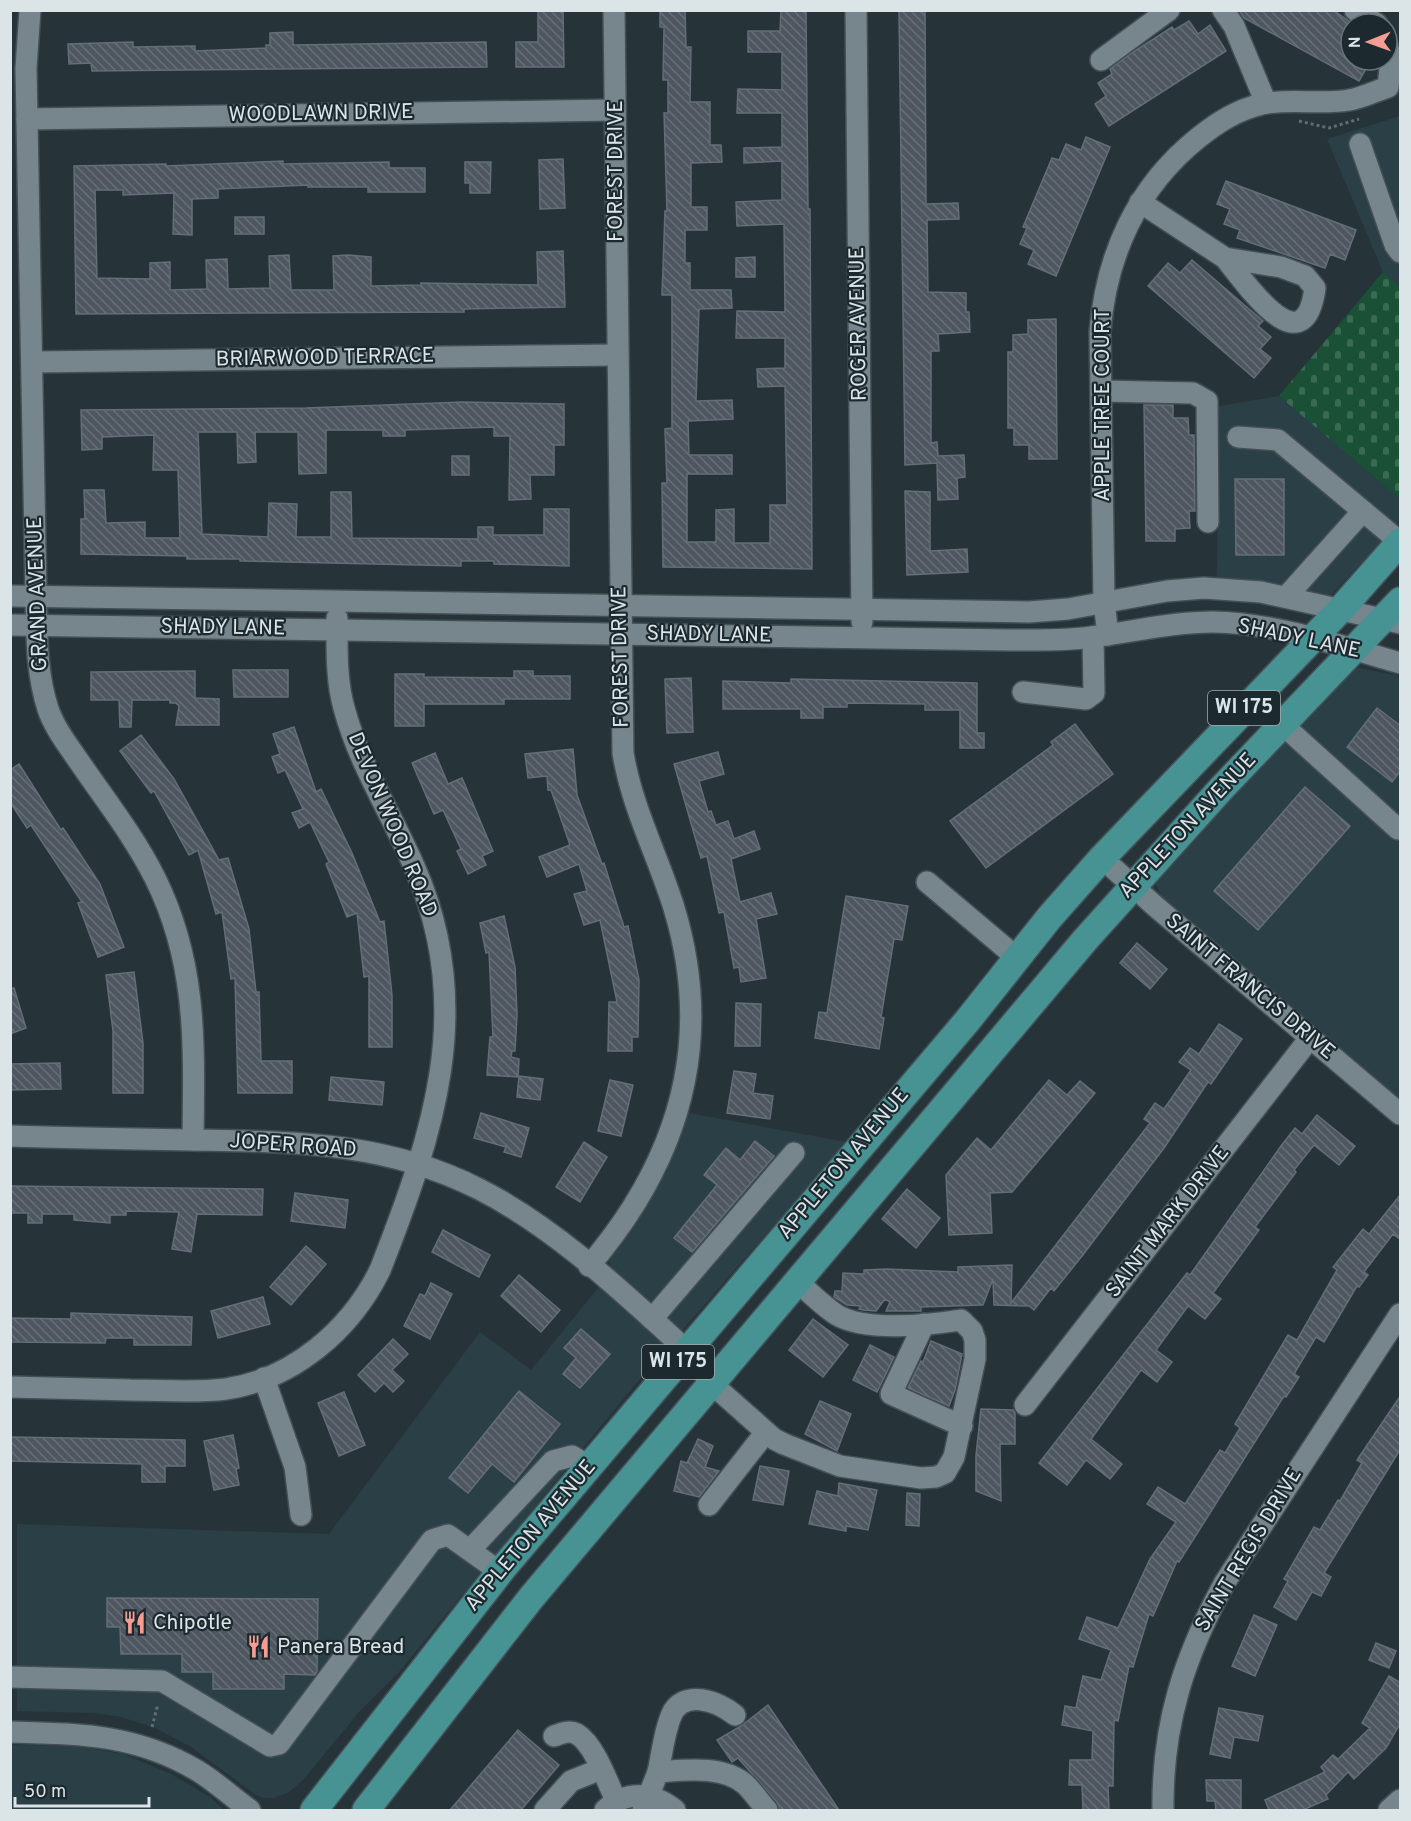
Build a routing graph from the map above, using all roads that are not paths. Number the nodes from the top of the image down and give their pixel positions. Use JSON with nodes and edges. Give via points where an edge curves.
{"nodes":[{"id":1,"x":30,"y":10,"type":"edge"},
{"id":2,"x":614,"y":10,"type":"edge"},
{"id":3,"x":856,"y":10,"type":"edge"},
{"id":4,"x":1169,"y":10,"type":"edge"},
{"id":5,"x":1223,"y":10,"type":"edge"},
{"id":6,"x":1101,"y":60,"type":"dead end"},
{"id":7,"x":1390,"y":72,"type":"edge"},
{"id":8,"x":1266,"y":104,"type":"junction"},
{"id":9,"x":615,"y":111,"type":"junction"},
{"id":10,"x":27,"y":119,"type":"junction"},
{"id":11,"x":1360,"y":144,"type":"dead end"},
{"id":12,"x":1140,"y":202,"type":"junction"},
{"id":13,"x":1401,"y":252,"type":"edge"},
{"id":14,"x":1225,"y":258,"type":"dead end"},
{"id":15,"x":617,"y":355,"type":"junction"},
{"id":16,"x":33,"y":362,"type":"junction"},
{"id":17,"x":1101,"y":391,"type":"junction"},
{"id":18,"x":1238,"y":437,"type":"dead end"},
{"id":19,"x":1363,"y":511,"type":"junction"},
{"id":20,"x":1208,"y":522,"type":"dead end"},
{"id":21,"x":1401,"y":542,"type":"edge"},
{"id":22,"x":10,"y":596,"type":"edge"},
{"id":23,"x":36,"y":596,"type":"junction"},
{"id":24,"x":1286,"y":597,"type":"junction"},
{"id":25,"x":338,"y":600,"type":"junction"},
{"id":26,"x":1104,"y":602,"type":"junction"},
{"id":27,"x":620,"y":604,"type":"junction"},
{"id":28,"x":862,"y":608,"type":"junction"},
{"id":29,"x":1341,"y":609,"type":"junction"},
{"id":30,"x":1396,"y":614,"type":"edge"},
{"id":31,"x":10,"y":625,"type":"edge"},
{"id":32,"x":37,"y":626,"type":"junction"},
{"id":33,"x":337,"y":630,"type":"junction"},
{"id":34,"x":621,"y":633,"type":"junction"},
{"id":35,"x":1100,"y":636,"type":"junction"},
{"id":36,"x":862,"y":637,"type":"junction"},
{"id":37,"x":1312,"y":638,"type":"junction"},
{"id":38,"x":1354,"y":650,"type":"junction"},
{"id":39,"x":1401,"y":663,"type":"edge"},
{"id":40,"x":1023,"y":692,"type":"dead end"},
{"id":41,"x":1282,"y":725,"type":"junction"},
{"id":42,"x":1398,"y":829,"type":"dead end"},
{"id":43,"x":1102,"y":858,"type":"junction"},
{"id":44,"x":927,"y":882,"type":"dead end"},
{"id":45,"x":1132,"y":886,"type":"junction"},
{"id":46,"x":1016,"y":957,"type":"junction"},
{"id":47,"x":1310,"y":1038,"type":"junction"},
{"id":48,"x":1401,"y":1114,"type":"edge"},
{"id":49,"x":879,"y":1123,"type":"junction"},
{"id":50,"x":10,"y":1136,"type":"edge"},
{"id":51,"x":193,"y":1140,"type":"junction"},
{"id":52,"x":910,"y":1149,"type":"junction"},
{"id":53,"x":794,"y":1154,"type":"dead end"},
{"id":54,"x":417,"y":1165,"type":"junction"},
{"id":55,"x":589,"y":1266,"type":"junction"},
{"id":56,"x":798,"y":1282,"type":"junction"},
{"id":57,"x":1401,"y":1314,"type":"edge"},
{"id":58,"x":652,"y":1319,"type":"junction"},
{"id":59,"x":924,"y":1324,"type":"junction"},
{"id":60,"x":687,"y":1351,"type":"junction"},
{"id":61,"x":264,"y":1378,"type":"junction"},
{"id":62,"x":711,"y":1384,"type":"junction"},
{"id":63,"x":10,"y":1387,"type":"edge"},
{"id":64,"x":1025,"y":1405,"type":"dead end"},
{"id":65,"x":962,"y":1426,"type":"junction"},
{"id":66,"x":766,"y":1432,"type":"junction"},
{"id":67,"x":589,"y":1466,"type":"junction"},
{"id":68,"x":709,"y":1505,"type":"dead end"},
{"id":69,"x":301,"y":1515,"type":"dead end"},
{"id":70,"x":470,"y":1550,"type":"junction"},
{"id":71,"x":500,"y":1572,"type":"junction"},
{"id":72,"x":531,"y":1598,"type":"junction"},
{"id":73,"x":10,"y":1677,"type":"edge"},
{"id":74,"x":735,"y":1714,"type":"dead end"},
{"id":75,"x":10,"y":1732,"type":"edge"},
{"id":76,"x":554,"y":1736,"type":"dead end"},
{"id":77,"x":601,"y":1769,"type":"junction"},
{"id":78,"x":658,"y":1772,"type":"junction"},
{"id":79,"x":1401,"y":1800,"type":"edge"},
{"id":80,"x":645,"y":1803,"type":"edge"},
{"id":81,"x":611,"y":1806,"type":"edge"},
{"id":82,"x":250,"y":1810,"type":"edge"},
{"id":83,"x":314,"y":1810,"type":"edge"},
{"id":84,"x":366,"y":1810,"type":"edge"},
{"id":85,"x":545,"y":1810,"type":"edge"},
{"id":86,"x":675,"y":1810,"type":"edge"},
{"id":87,"x":767,"y":1810,"type":"edge"},
{"id":88,"x":1163,"y":1810,"type":"edge"},
{"id":89,"x":1389,"y":1810,"type":"edge"}],
"edges":[{"from":1,"to":10,"type":"street","name":"GRAND AVENUE","via":[[26,29]]},
{"from":2,"to":9,"type":"street","name":"FOREST DRIVE"},
{"from":3,"to":28,"type":"street","name":"ROGER AVENUE"},
{"from":4,"to":6,"type":"street"},
{"from":5,"to":8,"type":"street","via":[[1234,26]]},
{"from":7,"to":8,"type":"street","name":"APPLE TREE COURT","via":[[1388,87],[1350,100]]},
{"from":8,"to":12,"type":"street","name":"APPLE TREE COURT","via":[[1240,110],[1211,128],[1167,166]]},
{"from":9,"to":10,"type":"street","name":"WOODLAWN DRIVE"},
{"from":9,"to":15,"type":"street","name":"FOREST DRIVE"},
{"from":10,"to":16,"type":"street","name":"GRAND AVENUE"},
{"from":11,"to":13,"type":"street","via":[[1395,245]]},
{"from":12,"to":14,"type":"street"},
{"from":12,"to":17,"type":"street","name":"APPLE TREE COURT","via":[[1117,247],[1102,298]]},
{"from":15,"to":16,"type":"street","name":"BRIARWOOD TERRACE"},
{"from":15,"to":27,"type":"street","name":"FOREST DRIVE"},
{"from":16,"to":23,"type":"street","name":"GRAND AVENUE"},
{"from":17,"to":20,"type":"street","via":[[1193,393],[1208,401]]},
{"from":17,"to":26,"type":"street","name":"APPLE TREE COURT"},
{"from":18,"to":19,"type":"street","via":[[1278,440]]},
{"from":19,"to":21,"type":"street"},
{"from":19,"to":24,"type":"street"},
{"from":21,"to":29,"type":"main road","name":"APPLETON AVENUE","number":"WI 175"},
{"from":22,"to":23,"type":"street","name":"SHADY LANE"},
{"from":23,"to":25,"type":"street","name":"SHADY LANE"},
{"from":23,"to":32,"type":"street","name":"GRAND AVENUE"},
{"from":24,"to":26,"type":"street","name":"SHADY LANE","via":[[1204,588]]},
{"from":24,"to":29,"type":"street","name":"SHADY LANE"},
{"from":25,"to":27,"type":"street","name":"SHADY LANE"},
{"from":25,"to":33,"type":"street","name":"DEVON WOOD ROAD"},
{"from":26,"to":28,"type":"street","name":"SHADY LANE","via":[[1029,612]]},
{"from":26,"to":35,"type":"street","name":"APPLE TREE COURT"},
{"from":27,"to":28,"type":"street","name":"SHADY LANE"},
{"from":27,"to":34,"type":"street","name":"FOREST DRIVE"},
{"from":28,"to":36,"type":"street","name":"ROGER AVENUE"},
{"from":29,"to":30,"type":"street","name":"SHADY LANE"},
{"from":29,"to":37,"type":"main road","name":"APPLETON AVENUE","number":"WI 175"},
{"from":30,"to":38,"type":"main road","name":"APPLETON AVENUE","number":"WI 175"},
{"from":31,"to":32,"type":"street","name":"SHADY LANE"},
{"from":32,"to":33,"type":"street","name":"SHADY LANE"},
{"from":32,"to":51,"type":"street","name":"GRAND AVENUE","via":[[38,666],[49,712],[155,879],[185,960],[194,1033]]},
{"from":33,"to":34,"type":"street","name":"SHADY LANE"},
{"from":33,"to":54,"type":"street","name":"DEVON WOOD ROAD","via":[[343,706],[355,743],[422,885],[436,929],[445,980],[443,1065]]},
{"from":34,"to":36,"type":"street","name":"SHADY LANE"},
{"from":34,"to":55,"type":"street","name":"FOREST DRIVE","via":[[623,753],[681,936],[689,975],[692,1030],[681,1100],[659,1163],[643,1192]]},
{"from":35,"to":36,"type":"street","name":"SHADY LANE","via":[[1009,640]]},
{"from":35,"to":37,"type":"street","name":"SHADY LANE","via":[[1215,622]]},
{"from":35,"to":40,"type":"street","name":"APPLE TREE COURT","via":[[1094,693],[1086,699]]},
{"from":37,"to":38,"type":"street","name":"SHADY LANE"},
{"from":37,"to":43,"type":"main road","name":"APPLETON AVENUE","number":"WI 175"},
{"from":38,"to":39,"type":"street","name":"SHADY LANE"},
{"from":38,"to":41,"type":"main road","name":"APPLETON AVENUE","number":"WI 175"},
{"from":41,"to":42,"type":"street"},
{"from":41,"to":45,"type":"main road","name":"APPLETON AVENUE","number":"WI 175"},
{"from":43,"to":45,"type":"street","name":"SAINT FRANCIS DRIVE"},
{"from":43,"to":46,"type":"main road","name":"APPLETON AVENUE","number":"WI 175"},
{"from":44,"to":46,"type":"street"},
{"from":45,"to":47,"type":"street","name":"SAINT FRANCIS DRIVE"},
{"from":45,"to":52,"type":"main road","name":"APPLETON AVENUE","number":"WI 175"},
{"from":46,"to":49,"type":"main road","name":"APPLETON AVENUE","number":"WI 175","via":[[968,1020]]},
{"from":47,"to":48,"type":"street","name":"SAINT FRANCIS DRIVE"},
{"from":47,"to":64,"type":"street","name":"SAINT MARK DRIVE"},
{"from":49,"to":52,"type":"main road"},
{"from":49,"to":60,"type":"main road","name":"APPLETON AVENUE","number":"WI 175"},
{"from":50,"to":51,"type":"street","name":"JOPER ROAD"},
{"from":51,"to":54,"type":"street","name":"JOPER ROAD","via":[[330,1144]]},
{"from":52,"to":56,"type":"main road","name":"APPLETON AVENUE","number":"WI 175"},
{"from":53,"to":58,"type":"street"},
{"from":54,"to":55,"type":"street","name":"JOPER ROAD","via":[[478,1188],[504,1203]]},
{"from":54,"to":61,"type":"street","name":"DEVON WOOD ROAD","via":[[380,1270],[365,1298],[313,1352]]},
{"from":55,"to":58,"type":"street","name":"JOPER ROAD"},
{"from":56,"to":59,"type":"street","via":[[849,1320]]},
{"from":56,"to":62,"type":"main road","name":"APPLETON AVENUE","number":"WI 175"},
{"from":57,"to":88,"type":"street","name":"SAINT REGIS DRIVE","via":[[1201,1624],[1175,1696],[1166,1741]]},
{"from":58,"to":60,"type":"street","name":"JOPER ROAD"},
{"from":59,"to":65,"type":"street","via":[[961,1320],[972,1331],[975,1359]]},
{"from":59,"to":65,"type":"street","via":[[891,1394]]},
{"from":60,"to":62,"type":"street","name":"JOPER ROAD"},
{"from":60,"to":67,"type":"main road","name":"APPLETON AVENUE","number":"WI 175"},
{"from":61,"to":63,"type":"street","name":"DEVON WOOD ROAD","via":[[228,1389],[197,1391]]},
{"from":61,"to":69,"type":"street","via":[[295,1467]]},
{"from":62,"to":66,"type":"street","name":"JOPER ROAD"},
{"from":62,"to":72,"type":"main road","name":"APPLETON AVENUE","number":"WI 175"},
{"from":65,"to":66,"type":"street","name":"JOPER ROAD","via":[[945,1473],[921,1478],[840,1466],[784,1444]]},
{"from":66,"to":68,"type":"street"},
{"from":67,"to":70,"type":"street","via":[[572,1456],[553,1461]]},
{"from":67,"to":71,"type":"main road","name":"APPLETON AVENUE","number":"WI 175"},
{"from":70,"to":71,"type":"street"},
{"from":70,"to":73,"type":"street","via":[[448,1535],[439,1535],[425,1546],[279,1744],[270,1746],[162,1681]]},
{"from":71,"to":72,"type":"main road"},
{"from":71,"to":83,"type":"main road","name":"APPLETON AVENUE","number":"WI 175"},
{"from":72,"to":84,"type":"main road","name":"APPLETON AVENUE","number":"WI 175"},
{"from":74,"to":78,"type":"street","via":[[711,1700],[683,1703],[671,1714]]},
{"from":75,"to":82,"type":"street","via":[[95,1735],[146,1746],[200,1772]]},
{"from":76,"to":77,"type":"street","via":[[577,1734],[588,1744]]},
{"from":77,"to":81,"type":"street"},
{"from":77,"to":85,"type":"street","via":[[571,1781]]},
{"from":78,"to":80,"type":"street"},
{"from":78,"to":87,"type":"street","via":[[727,1774],[745,1784]]},
{"from":79,"to":89,"type":"street"},
{"from":80,"to":81,"type":"street","via":[[628,1796]]},
{"from":80,"to":86,"type":"street"}]}
